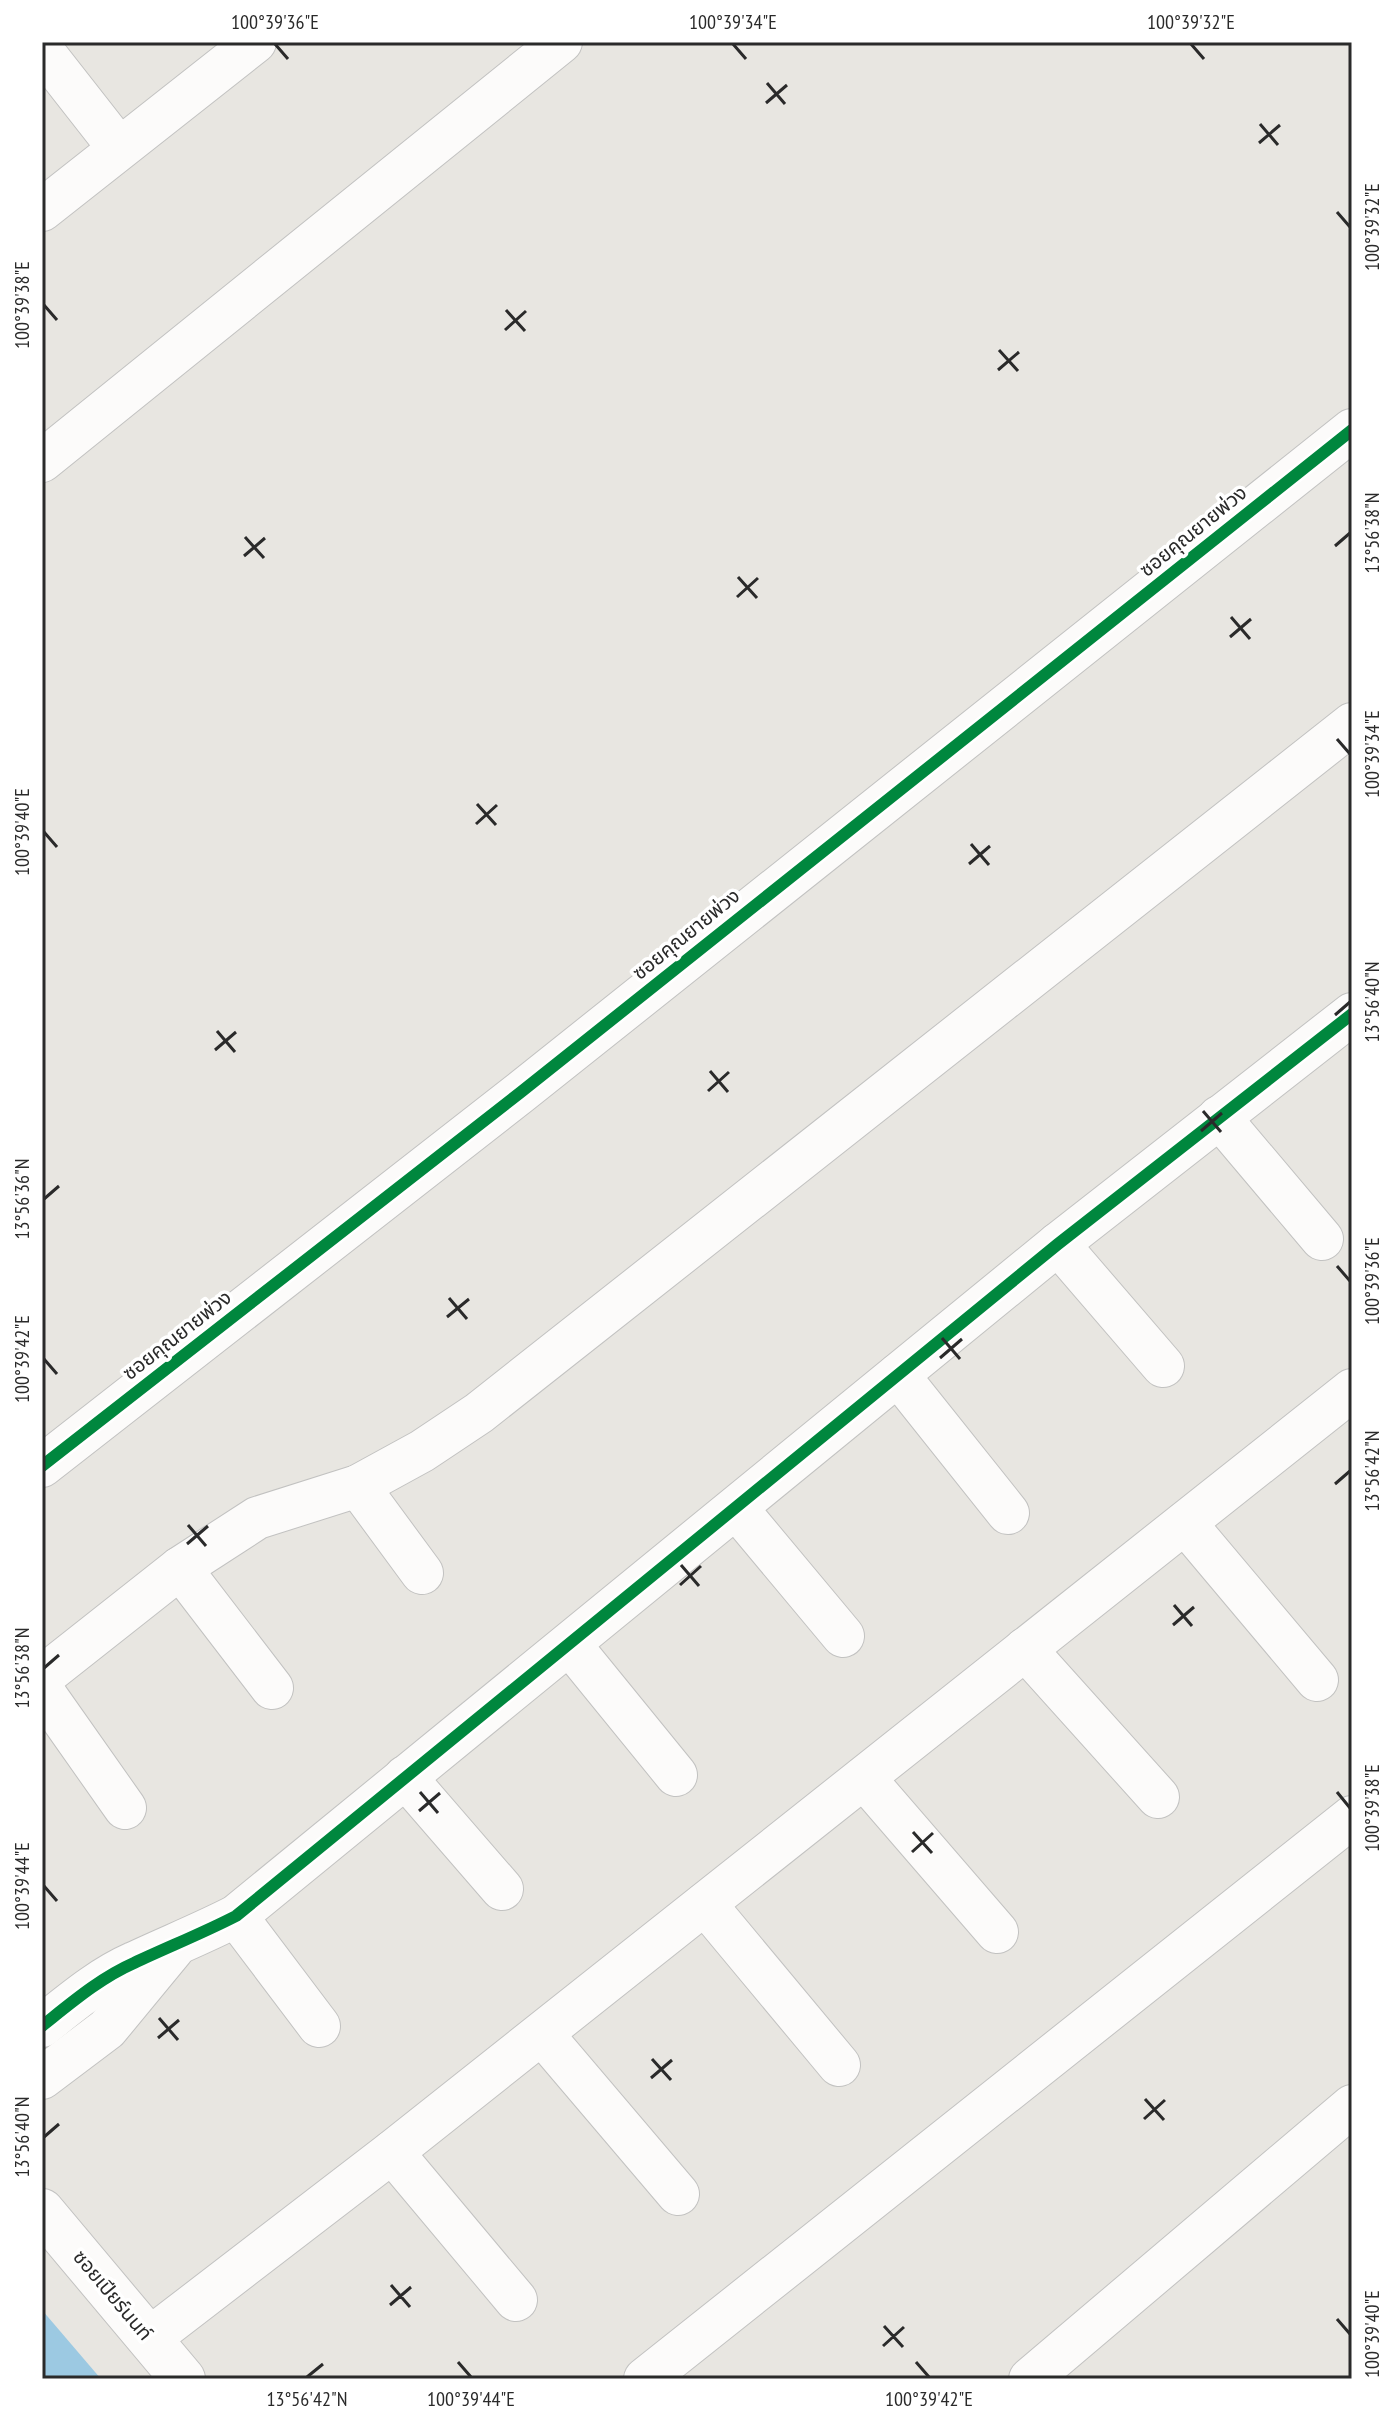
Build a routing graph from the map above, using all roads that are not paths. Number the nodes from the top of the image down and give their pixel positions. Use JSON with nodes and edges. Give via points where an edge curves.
{"nodes":[{"id":1,"x":255,"y":42,"type":"edge"},
{"id":2,"x":561,"y":42,"type":"edge"},
{"id":3,"x":42,"y":50,"type":"edge"},
{"id":4,"x":118,"y":147,"type":"junction"},
{"id":5,"x":42,"y":210,"type":"edge"},
{"id":6,"x":1352,"y":430,"type":"edge"},
{"id":7,"x":42,"y":461,"type":"edge"},
{"id":8,"x":1352,"y":724,"type":"edge"},
{"id":9,"x":1352,"y":1014,"type":"edge"},
{"id":10,"x":1219,"y":1117,"type":"junction"},
{"id":11,"x":1322,"y":1239,"type":"dead end"},
{"id":12,"x":1058,"y":1244,"type":"junction"},
{"id":13,"x":1163,"y":1366,"type":"dead end"},
{"id":14,"x":898,"y":1375,"type":"junction"},
{"id":15,"x":1351,"y":1391,"type":"edge"},
{"id":16,"x":42,"y":1466,"type":"edge"},
{"id":17,"x":358,"y":1486,"type":"junction"},
{"id":18,"x":737,"y":1509,"type":"junction"},
{"id":19,"x":1008,"y":1513,"type":"dead end"},
{"id":20,"x":1185,"y":1523,"type":"junction"},
{"id":21,"x":180,"y":1568,"type":"junction"},
{"id":22,"x":422,"y":1573,"type":"dead end"},
{"id":23,"x":843,"y":1636,"type":"dead end"},
{"id":24,"x":571,"y":1646,"type":"junction"},
{"id":25,"x":1025,"y":1649,"type":"junction"},
{"id":26,"x":42,"y":1677,"type":"edge"},
{"id":27,"x":1317,"y":1680,"type":"dead end"},
{"id":28,"x":272,"y":1688,"type":"dead end"},
{"id":29,"x":42,"y":1690,"type":"edge"},
{"id":30,"x":676,"y":1775,"type":"dead end"},
{"id":31,"x":405,"y":1777,"type":"junction"},
{"id":32,"x":864,"y":1778,"type":"junction"},
{"id":33,"x":1158,"y":1797,"type":"dead end"},
{"id":34,"x":125,"y":1808,"type":"dead end"},
{"id":35,"x":1352,"y":1817,"type":"edge"},
{"id":36,"x":502,"y":1889,"type":"dead end"},
{"id":37,"x":705,"y":1904,"type":"junction"},
{"id":38,"x":236,"y":1916,"type":"junction"},
{"id":39,"x":997,"y":1932,"type":"dead end"},
{"id":40,"x":173,"y":1948,"type":"junction"},
{"id":41,"x":42,"y":2026,"type":"edge"},
{"id":42,"x":319,"y":2026,"type":"dead end"},
{"id":43,"x":542,"y":2034,"type":"junction"},
{"id":44,"x":839,"y":2065,"type":"dead end"},
{"id":45,"x":42,"y":2078,"type":"edge"},
{"id":46,"x":1352,"y":2106,"type":"edge"},
{"id":47,"x":392,"y":2152,"type":"junction"},
{"id":48,"x":678,"y":2194,"type":"dead end"},
{"id":49,"x":42,"y":2211,"type":"edge"},
{"id":50,"x":516,"y":2300,"type":"dead end"},
{"id":51,"x":150,"y":2338,"type":"junction"},
{"id":52,"x":183,"y":2379,"type":"edge"},
{"id":53,"x":645,"y":2379,"type":"edge"},
{"id":54,"x":1030,"y":2379,"type":"edge"}],
"edges":[{"from":1,"to":4,"type":"street"},
{"from":2,"to":7,"type":"street"},
{"from":3,"to":4,"type":"street"},
{"from":4,"to":5,"type":"street"},
{"from":6,"to":16,"type":"street","name":"ซอยคุณยายพ่วง"},
{"from":8,"to":17,"type":"street","via":[[479,1413]]},
{"from":9,"to":10,"type":"street"},
{"from":10,"to":11,"type":"street"},
{"from":10,"to":12,"type":"street"},
{"from":12,"to":13,"type":"street"},
{"from":12,"to":14,"type":"street"},
{"from":14,"to":18,"type":"street"},
{"from":14,"to":19,"type":"street"},
{"from":15,"to":20,"type":"street"},
{"from":17,"to":21,"type":"street","via":[[257,1518]]},
{"from":17,"to":22,"type":"street"},
{"from":18,"to":23,"type":"street"},
{"from":18,"to":24,"type":"street"},
{"from":20,"to":25,"type":"street"},
{"from":20,"to":27,"type":"street"},
{"from":21,"to":26,"type":"street"},
{"from":21,"to":28,"type":"street"},
{"from":24,"to":30,"type":"street"},
{"from":24,"to":31,"type":"street"},
{"from":25,"to":32,"type":"street"},
{"from":25,"to":33,"type":"street"},
{"from":29,"to":34,"type":"street"},
{"from":31,"to":36,"type":"street"},
{"from":31,"to":38,"type":"street"},
{"from":32,"to":37,"type":"street"},
{"from":32,"to":39,"type":"street"},
{"from":35,"to":53,"type":"street"},
{"from":37,"to":43,"type":"street"},
{"from":37,"to":44,"type":"street"},
{"from":38,"to":40,"type":"street"},
{"from":38,"to":42,"type":"street"},
{"from":40,"to":41,"type":"street","via":[[133,1963]]},
{"from":40,"to":45,"type":"street","via":[[107,2029]]},
{"from":43,"to":47,"type":"street"},
{"from":43,"to":48,"type":"street"},
{"from":46,"to":54,"type":"street"},
{"from":47,"to":50,"type":"street"},
{"from":47,"to":51,"type":"street"},
{"from":49,"to":51,"type":"street","name":"ซอยเปียร์นนท์"},
{"from":51,"to":52,"type":"street","name":"ซอยเปียร์นนท์"}]}
